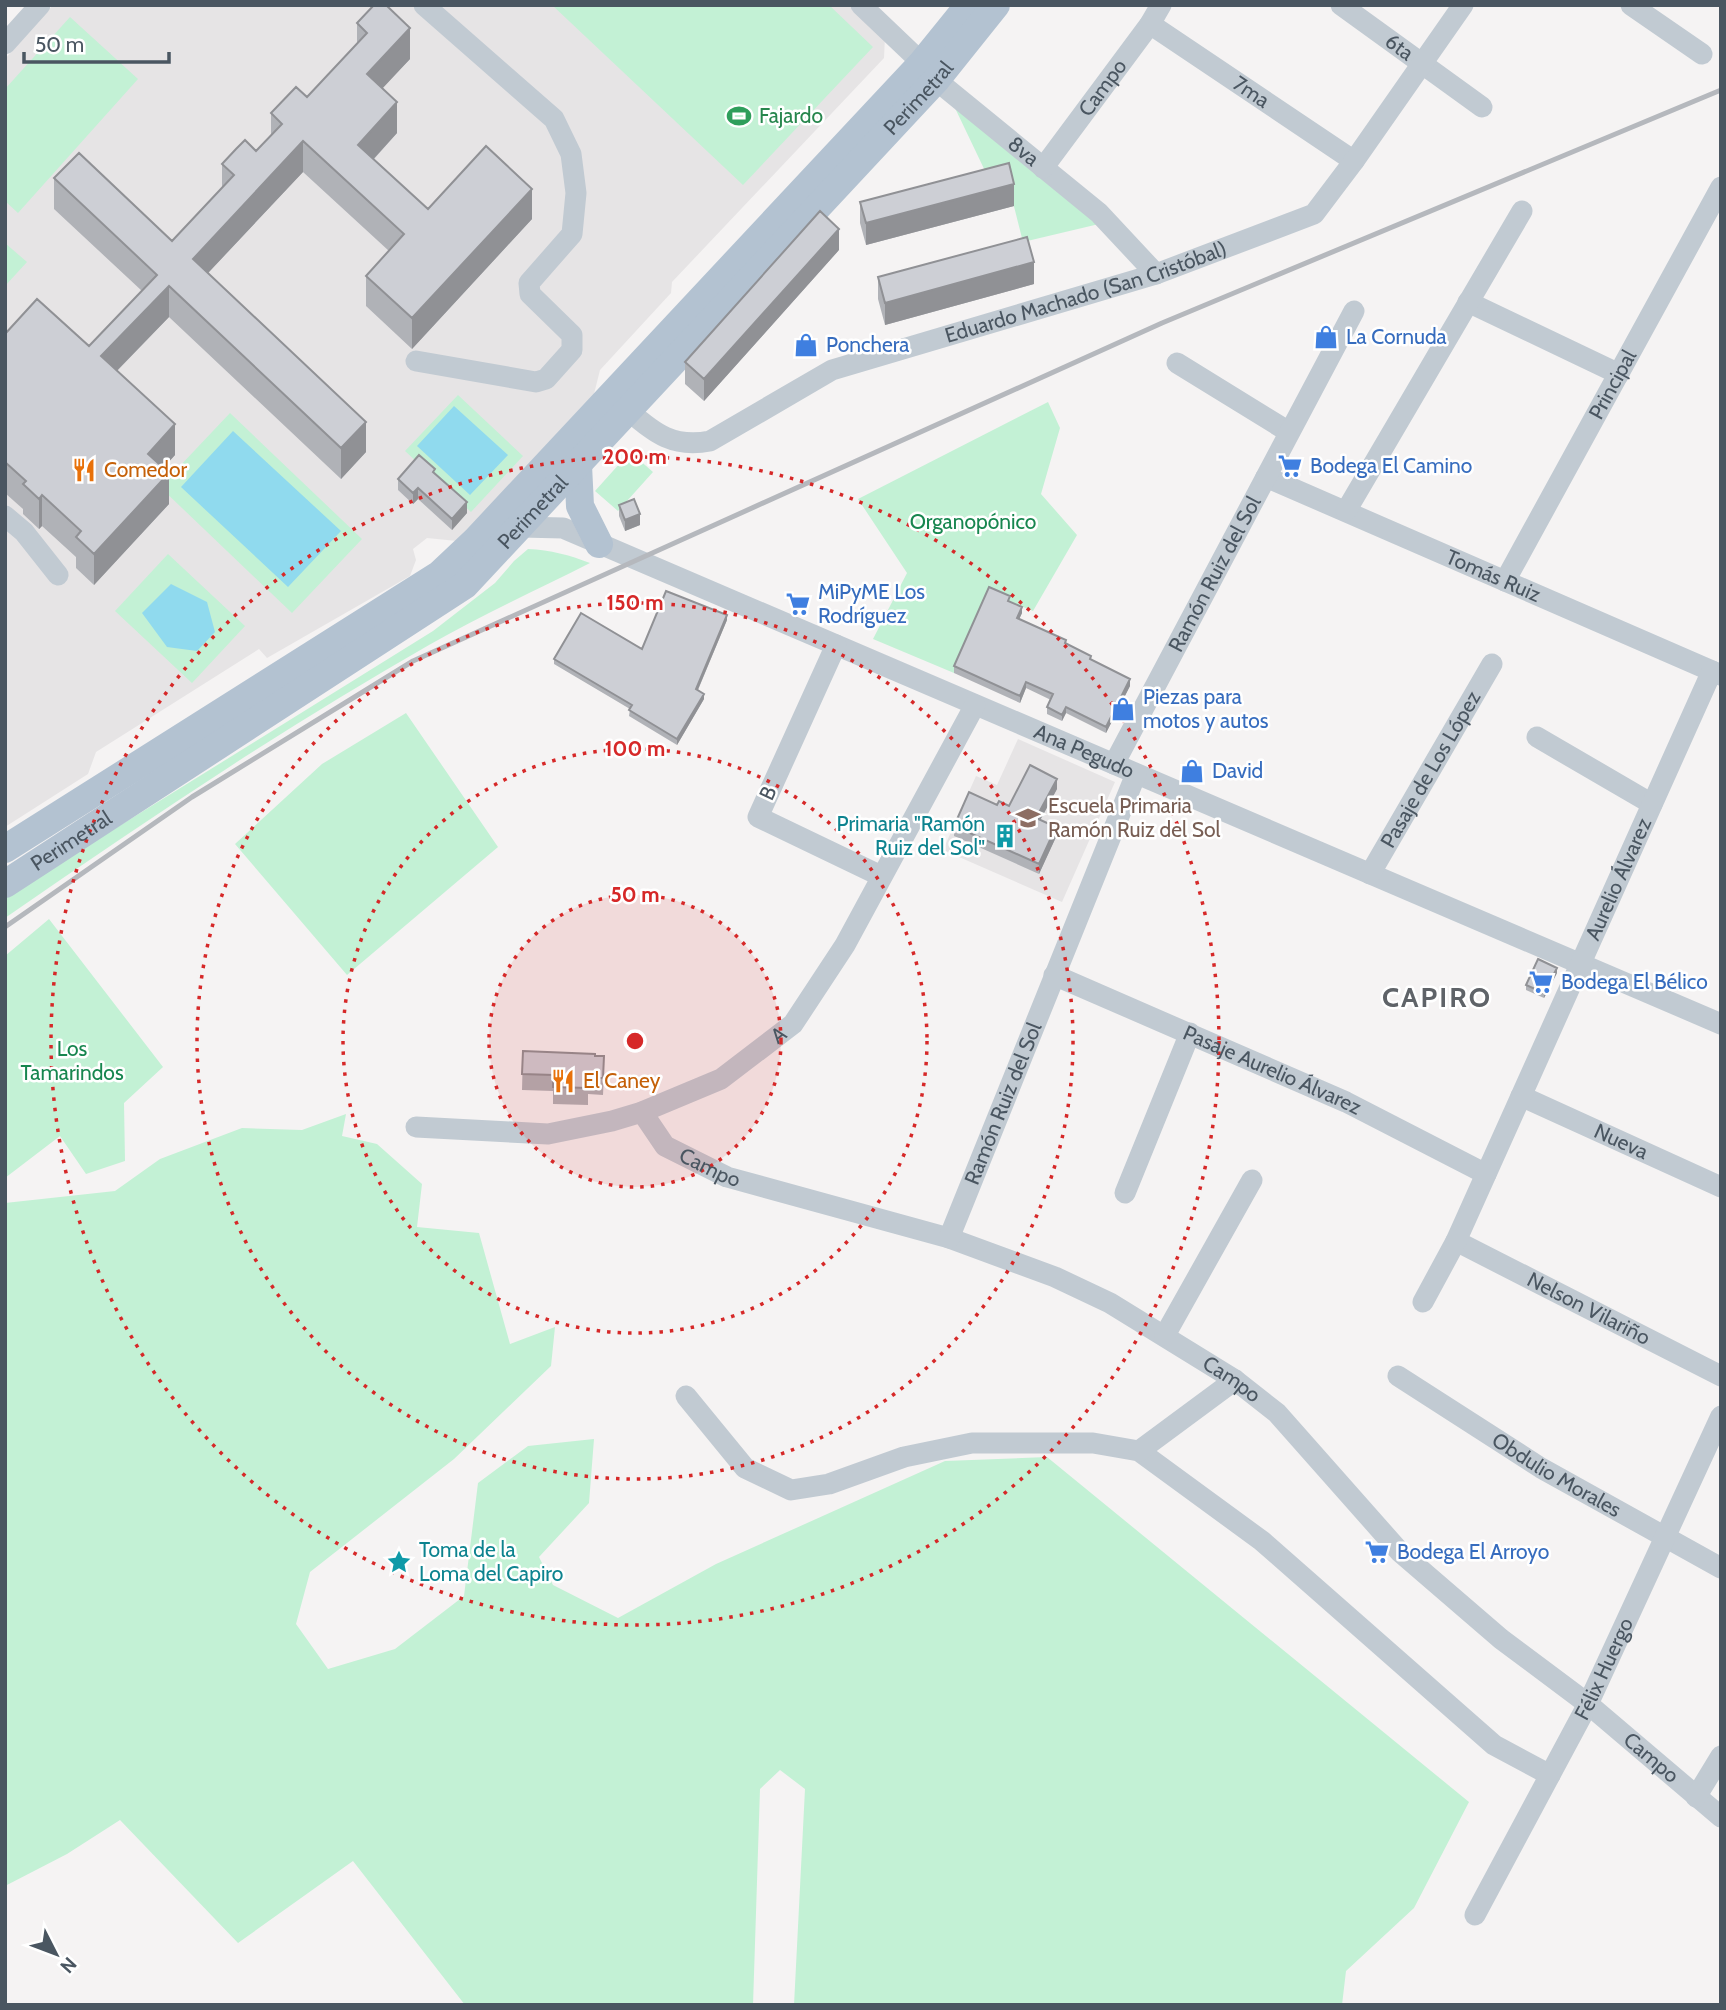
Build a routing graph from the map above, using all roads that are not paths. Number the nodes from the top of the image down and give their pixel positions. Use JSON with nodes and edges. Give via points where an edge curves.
{"nodes":[{"id":1,"x":40,"y":5,"type":"edge"},
{"id":2,"x":424,"y":5,"type":"edge"},
{"id":3,"x":861,"y":5,"type":"edge"},
{"id":4,"x":969,"y":5,"type":"edge"},
{"id":5,"x":996,"y":5,"type":"edge"},
{"id":6,"x":1342,"y":5,"type":"edge"},
{"id":7,"x":1463,"y":5,"type":"edge"},
{"id":8,"x":1631,"y":5,"type":"edge"},
{"id":9,"x":1155,"y":14,"type":"edge"},
{"id":10,"x":5,"y":44,"type":"edge"},
{"id":11,"x":1702,"y":54,"type":"dead end"},
{"id":12,"x":1422,"y":64,"type":"junction"},
{"id":13,"x":929,"y":71,"type":"junction"},
{"id":14,"x":1482,"y":107,"type":"dead end"},
{"id":15,"x":1354,"y":162,"type":"junction"},
{"id":16,"x":1043,"y":169,"type":"junction"},
{"id":17,"x":1721,"y":187,"type":"edge"},
{"id":18,"x":1522,"y":211,"type":"dead end"},
{"id":19,"x":1125,"y":240,"type":"junction"},
{"id":20,"x":1156,"y":274,"type":"junction"},
{"id":21,"x":1127,"y":283,"type":"junction"},
{"id":22,"x":1468,"y":302,"type":"junction"},
{"id":23,"x":1354,"y":311,"type":"dead end"},
{"id":24,"x":416,"y":361,"type":"dead end"},
{"id":25,"x":1177,"y":363,"type":"dead end"},
{"id":26,"x":1619,"y":374,"type":"junction"},
{"id":27,"x":629,"y":411,"type":"junction"},
{"id":28,"x":1289,"y":432,"type":"junction"},
{"id":29,"x":550,"y":460,"type":"junction"},
{"id":30,"x":578,"y":465,"type":"junction"},
{"id":31,"x":1266,"y":477,"type":"junction"},
{"id":32,"x":545,"y":500,"type":"junction"},
{"id":33,"x":1346,"y":511,"type":"junction"},
{"id":34,"x":5,"y":516,"type":"edge"},
{"id":35,"x":521,"y":527,"type":"junction"},
{"id":36,"x":563,"y":528,"type":"junction"},
{"id":37,"x":475,"y":541,"type":"junction"},
{"id":38,"x":599,"y":544,"type":"junction"},
{"id":39,"x":58,"y":575,"type":"dead end"},
{"id":40,"x":1505,"y":581,"type":"junction"},
{"id":41,"x":836,"y":645,"type":"junction"},
{"id":42,"x":1492,"y":664,"type":"dead end"},
{"id":43,"x":1716,"y":673,"type":"edge"},
{"id":44,"x":975,"y":705,"type":"junction"},
{"id":45,"x":1537,"y":737,"type":"dead end"},
{"id":46,"x":1114,"y":764,"type":"junction"},
{"id":47,"x":1136,"y":774,"type":"junction"},
{"id":48,"x":1652,"y":804,"type":"junction"},
{"id":49,"x":5,"y":849,"type":"edge"},
{"id":50,"x":1370,"y":874,"type":"junction"},
{"id":51,"x":881,"y":876,"type":"junction"},
{"id":52,"x":5,"y":884,"type":"edge"},
{"id":53,"x":1581,"y":964,"type":"junction"},
{"id":54,"x":1054,"y":975,"type":"junction"},
{"id":55,"x":1721,"y":1024,"type":"edge"},
{"id":56,"x":1190,"y":1033,"type":"junction"},
{"id":57,"x":1521,"y":1096,"type":"junction"},
{"id":58,"x":642,"y":1112,"type":"junction"},
{"id":59,"x":416,"y":1127,"type":"dead end"},
{"id":60,"x":1486,"y":1174,"type":"junction"},
{"id":61,"x":1252,"y":1180,"type":"dead end"},
{"id":62,"x":1721,"y":1187,"type":"edge"},
{"id":63,"x":1125,"y":1193,"type":"dead end"},
{"id":64,"x":949,"y":1238,"type":"junction"},
{"id":65,"x":1456,"y":1241,"type":"junction"},
{"id":66,"x":1423,"y":1302,"type":"dead end"},
{"id":67,"x":1165,"y":1335,"type":"junction"},
{"id":68,"x":1398,"y":1376,"type":"dead end"},
{"id":69,"x":1721,"y":1376,"type":"edge"},
{"id":70,"x":1235,"y":1380,"type":"junction"},
{"id":71,"x":686,"y":1396,"type":"dead end"},
{"id":72,"x":1721,"y":1416,"type":"edge"},
{"id":73,"x":1139,"y":1451,"type":"junction"},
{"id":74,"x":1664,"y":1539,"type":"junction"},
{"id":75,"x":1721,"y":1569,"type":"edge"},
{"id":76,"x":1588,"y":1703,"type":"junction"},
{"id":77,"x":1721,"y":1756,"type":"edge"},
{"id":78,"x":1550,"y":1775,"type":"junction"},
{"id":79,"x":1696,"y":1797,"type":"junction"},
{"id":80,"x":1721,"y":1817,"type":"edge"},
{"id":81,"x":1475,"y":1915,"type":"dead end"}],
"edges":[{"from":1,"to":10,"type":"street"},
{"from":2,"to":24,"type":"street","via":[[554,119],[571,154],[576,193],[572,234],[529,284],[530,294],[572,335],[572,350],[547,379],[536,382]]},
{"from":3,"to":13,"type":"street","name":"8va"},
{"from":4,"to":13,"type":"main road","name":"Perimetral"},
{"from":5,"to":13,"type":"main road","name":"Perimetral"},
{"from":6,"to":12,"type":"street","name":"6ta"},
{"from":7,"to":12,"type":"street","name":"Eduardo Machado (San Cristóbal)"},
{"from":8,"to":11,"type":"street"},
{"from":9,"to":15,"type":"street","name":"7ma"},
{"from":9,"to":16,"type":"street","name":"Campo"},
{"from":12,"to":14,"type":"street","name":"6ta"},
{"from":12,"to":15,"type":"street","name":"Eduardo Machado (San Cristóbal)"},
{"from":13,"to":16,"type":"street","name":"8va"},
{"from":13,"to":27,"type":"main road","name":"Perimetral"},
{"from":13,"to":29,"type":"main road","name":"Perimetral"},
{"from":15,"to":20,"type":"street","name":"Eduardo Machado (San Cristóbal)","via":[[1314,214]]},
{"from":16,"to":19,"type":"street","name":"8va"},
{"from":17,"to":26,"type":"street","name":"Principal"},
{"from":18,"to":22,"type":"street"},
{"from":19,"to":20,"type":"street","name":"8va"},
{"from":19,"to":21,"type":"street"},
{"from":20,"to":21,"type":"street","name":"Eduardo Machado (San Cristóbal)"},
{"from":21,"to":27,"type":"street","name":"Eduardo Machado (San Cristóbal)","via":[[832,370],[710,441],[691,444],[657,435]]},
{"from":22,"to":26,"type":"street"},
{"from":22,"to":33,"type":"street"},
{"from":23,"to":28,"type":"street","name":"Ramón Ruiz del Sol"},
{"from":25,"to":28,"type":"street"},
{"from":26,"to":40,"type":"street","name":"Principal"},
{"from":27,"to":30,"type":"main road","name":"Perimetral"},
{"from":28,"to":31,"type":"street","name":"Ramón Ruiz del Sol"},
{"from":29,"to":32,"type":"main road"},
{"from":29,"to":37,"type":"main road","name":"Perimetral"},
{"from":30,"to":32,"type":"main road","name":"Perimetral"},
{"from":30,"to":38,"type":"main road","via":[[580,506]]},
{"from":31,"to":33,"type":"street","name":"Tomás Ruiz"},
{"from":31,"to":46,"type":"street","name":"Ramón Ruiz del Sol"},
{"from":32,"to":35,"type":"main road","name":"Perimetral"},
{"from":32,"to":36,"type":"street"},
{"from":33,"to":40,"type":"street","name":"Tomás Ruiz"},
{"from":34,"to":39,"type":"street"},
{"from":35,"to":36,"type":"street","name":"Ana Pegudo"},
{"from":35,"to":37,"type":"main road"},
{"from":35,"to":52,"type":"main road","name":"Perimetral","via":[[465,585]]},
{"from":36,"to":38,"type":"street","name":"Ana Pegudo"},
{"from":37,"to":49,"type":"main road","name":"Perimetral","via":[[440,574]]},
{"from":38,"to":41,"type":"street","name":"Ana Pegudo"},
{"from":40,"to":43,"type":"street","name":"Tomás Ruiz"},
{"from":41,"to":44,"type":"street","name":"Ana Pegudo"},
{"from":41,"to":51,"type":"street","name":"B","via":[[758,817]]},
{"from":42,"to":50,"type":"street","name":"Pasaje de Los López"},
{"from":43,"to":48,"type":"street","name":"Aurelio Álvarez"},
{"from":44,"to":46,"type":"street","name":"Ana Pegudo"},
{"from":44,"to":51,"type":"street","name":"A"},
{"from":45,"to":48,"type":"street"},
{"from":46,"to":47,"type":"street","name":"Ana Pegudo"},
{"from":47,"to":50,"type":"street","name":"Ana Pegudo"},
{"from":47,"to":54,"type":"street","name":"Ramón Ruiz del Sol"},
{"from":48,"to":53,"type":"street","name":"Aurelio Álvarez"},
{"from":50,"to":53,"type":"street","name":"Ana Pegudo"},
{"from":51,"to":58,"type":"street","name":"A","via":[[845,945],[793,1024],[721,1079]]},
{"from":53,"to":55,"type":"street","name":"Ana Pegudo"},
{"from":53,"to":57,"type":"street","name":"Aurelio Álvarez"},
{"from":54,"to":56,"type":"street","name":"Pasaje Aurelio Álvarez"},
{"from":54,"to":64,"type":"street","name":"Ramón Ruiz del Sol"},
{"from":56,"to":60,"type":"street","name":"Pasaje Aurelio Álvarez","via":[[1346,1102]]},
{"from":56,"to":63,"type":"street"},
{"from":57,"to":60,"type":"street","name":"Aurelio Álvarez"},
{"from":57,"to":62,"type":"street","name":"Nueva"},
{"from":58,"to":59,"type":"street","name":"A","via":[[548,1134]]},
{"from":58,"to":64,"type":"street","name":"Campo","via":[[665,1146],[727,1177]]},
{"from":60,"to":65,"type":"street","name":"Aurelio Álvarez"},
{"from":61,"to":67,"type":"street"},
{"from":64,"to":67,"type":"street","name":"Campo","via":[[1055,1277]]},
{"from":65,"to":66,"type":"street","name":"Aurelio Álvarez"},
{"from":65,"to":69,"type":"street","name":"Nelson Vilariño"},
{"from":67,"to":70,"type":"street","name":"Campo"},
{"from":68,"to":74,"type":"street","name":"Obdulio Morales","via":[[1541,1468]]},
{"from":70,"to":73,"type":"street"},
{"from":70,"to":76,"type":"street","name":"Campo","via":[[1277,1413],[1400,1552],[1501,1639]]},
{"from":71,"to":73,"type":"street","via":[[746,1468],[791,1490],[829,1484],[904,1457],[972,1443],[1094,1443]]},
{"from":72,"to":74,"type":"street","name":"Félix Huergo"},
{"from":73,"to":78,"type":"street","via":[[1262,1541],[1493,1745]]},
{"from":74,"to":75,"type":"street","name":"Obdulio Morales"},
{"from":74,"to":76,"type":"street","name":"Félix Huergo"},
{"from":76,"to":78,"type":"street","name":"Félix Huergo"},
{"from":76,"to":79,"type":"street","name":"Campo"},
{"from":77,"to":79,"type":"street"},
{"from":78,"to":81,"type":"street","name":"Félix Huergo"},
{"from":79,"to":80,"type":"street","name":"Campo"}]}
